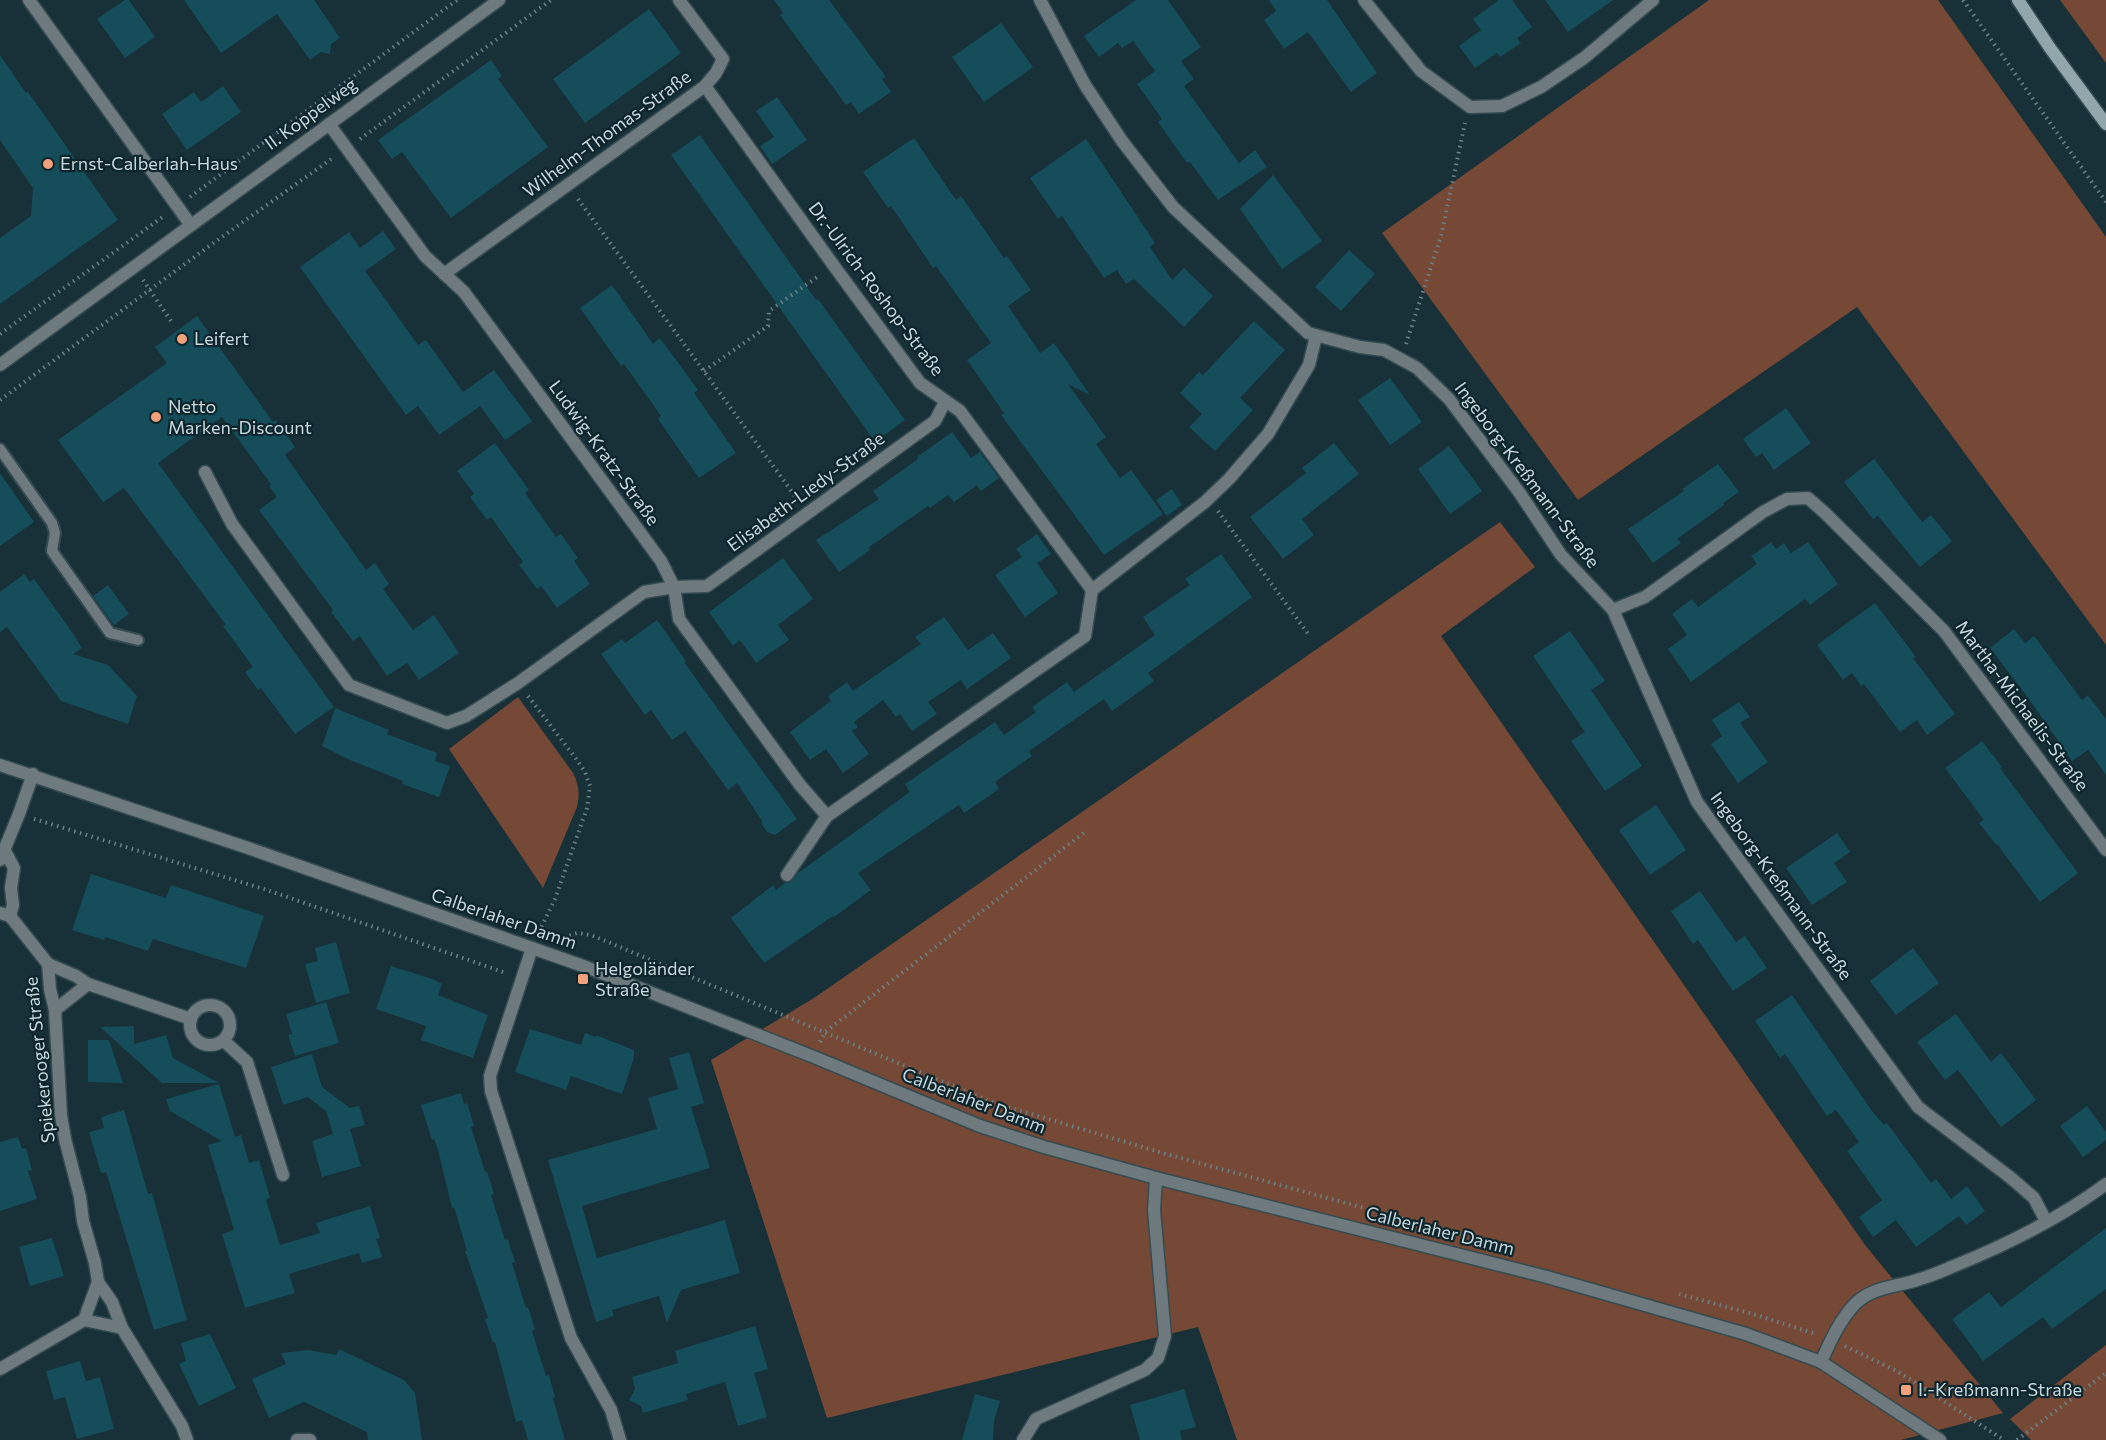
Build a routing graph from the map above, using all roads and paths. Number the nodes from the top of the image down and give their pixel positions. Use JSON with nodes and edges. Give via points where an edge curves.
{"nodes":[{"id":1,"x":29,"y":0,"type":"edge"},
{"id":2,"x":457,"y":0,"type":"edge"},
{"id":3,"x":499,"y":0,"type":"edge"},
{"id":4,"x":551,"y":0,"type":"edge"},
{"id":5,"x":679,"y":0,"type":"edge"},
{"id":6,"x":1040,"y":0,"type":"edge"},
{"id":7,"x":1364,"y":0,"type":"edge"},
{"id":8,"x":1653,"y":0,"type":"edge"},
{"id":9,"x":1963,"y":0,"type":"edge"},
{"id":10,"x":2018,"y":0,"type":"edge"},
{"id":11,"x":705,"y":86,"type":"junction"},
{"id":12,"x":1470,"y":107,"type":"junction"},
{"id":13,"x":329,"y":124,"type":"junction"},
{"id":14,"x":2106,"y":124,"type":"edge"},
{"id":15,"x":347,"y":149,"type":"junction"},
{"id":16,"x":567,"y":184,"type":"junction"},
{"id":17,"x":2106,"y":202,"type":"edge"},
{"id":18,"x":177,"y":206,"type":"junction"},
{"id":19,"x":190,"y":224,"type":"junction"},
{"id":20,"x":834,"y":266,"type":"junction"},
{"id":21,"x":444,"y":274,"type":"junction"},
{"id":22,"x":151,"y":291,"type":"junction"},
{"id":23,"x":171,"y":321,"type":"dead end"},
{"id":24,"x":0,"y":334,"type":"edge"},
{"id":25,"x":1316,"y":336,"type":"junction"},
{"id":26,"x":1401,"y":359,"type":"junction"},
{"id":27,"x":0,"y":365,"type":"edge"},
{"id":28,"x":704,"y":371,"type":"junction"},
{"id":29,"x":0,"y":400,"type":"edge"},
{"id":30,"x":945,"y":402,"type":"junction"},
{"id":31,"x":0,"y":449,"type":"edge"},
{"id":32,"x":205,"y":472,"type":"dead end"},
{"id":33,"x":1207,"y":500,"type":"junction"},
{"id":34,"x":807,"y":513,"type":"junction"},
{"id":35,"x":674,"y":587,"type":"junction"},
{"id":36,"x":1092,"y":590,"type":"junction"},
{"id":37,"x":1613,"y":610,"type":"junction"},
{"id":38,"x":1309,"y":635,"type":"dead end"},
{"id":39,"x":138,"y":640,"type":"dead end"},
{"id":40,"x":518,"y":683,"type":"junction"},
{"id":41,"x":0,"y":765,"type":"edge"},
{"id":42,"x":33,"y":774,"type":"junction"},
{"id":43,"x":19,"y":814,"type":"junction"},
{"id":44,"x":827,"y":816,"type":"junction"},
{"id":45,"x":1085,"y":832,"type":"dead end"},
{"id":46,"x":2106,"y":850,"type":"edge"},
{"id":47,"x":2,"y":856,"type":"edge"},
{"id":48,"x":787,"y":875,"type":"dead end"},
{"id":49,"x":5,"y":914,"type":"edge"},
{"id":50,"x":577,"y":933,"type":"dead end"},
{"id":51,"x":532,"y":948,"type":"junction"},
{"id":52,"x":48,"y":964,"type":"junction"},
{"id":53,"x":522,"y":978,"type":"junction"},
{"id":54,"x":88,"y":984,"type":"junction"},
{"id":55,"x":55,"y":1010,"type":"junction"},
{"id":56,"x":191,"y":1019,"type":"junction"},
{"id":57,"x":825,"y":1032,"type":"junction"},
{"id":58,"x":224,"y":1041,"type":"junction"},
{"id":59,"x":814,"y":1057,"type":"junction"},
{"id":60,"x":1166,"y":1154,"type":"dead end"},
{"id":61,"x":283,"y":1175,"type":"dead end"},
{"id":62,"x":1156,"y":1178,"type":"junction"},
{"id":63,"x":2106,"y":1184,"type":"edge"},
{"id":64,"x":2046,"y":1221,"type":"junction"},
{"id":65,"x":98,"y":1282,"type":"junction"},
{"id":66,"x":84,"y":1320,"type":"junction"},
{"id":67,"x":122,"y":1328,"type":"junction"},
{"id":68,"x":1831,"y":1339,"type":"junction"},
{"id":69,"x":1821,"y":1362,"type":"junction"},
{"id":70,"x":0,"y":1369,"type":"edge"},
{"id":71,"x":2106,"y":1373,"type":"edge"},
{"id":72,"x":187,"y":1440,"type":"edge"},
{"id":73,"x":297,"y":1440,"type":"edge"},
{"id":74,"x":310,"y":1440,"type":"edge"},
{"id":75,"x":620,"y":1440,"type":"edge"},
{"id":76,"x":1023,"y":1440,"type":"edge"},
{"id":77,"x":1940,"y":1440,"type":"edge"},
{"id":78,"x":2004,"y":1440,"type":"edge"},
{"id":79,"x":2017,"y":1440,"type":"edge"}],
"edges":[{"from":1,"to":18,"type":"street"},
{"from":2,"to":18,"type":"path"},
{"from":3,"to":13,"type":"street","name":"II. Koppelweg"},
{"from":4,"to":15,"type":"path"},
{"from":5,"to":11,"type":"street","name":"Wilhelm-Thomas-Straße","via":[[723,59]]},
{"from":6,"to":25,"type":"street","name":"Ingeborg-Kreßmann-Straße","via":[[1085,85],[1173,207],[1308,333]]},
{"from":7,"to":12,"type":"street","via":[[1421,71]]},
{"from":8,"to":12,"type":"street","via":[[1584,58],[1541,87],[1502,106]]},
{"from":9,"to":17,"type":"path"},
{"from":10,"to":14,"type":"main road"},
{"from":11,"to":16,"type":"street","name":"Wilhelm-Thomas-Straße"},
{"from":11,"to":20,"type":"street","name":"Dr.-Ulrich-Roshop-Straße"},
{"from":12,"to":26,"type":"path","via":[[1441,236]]},
{"from":13,"to":15,"type":"street","name":"Ludwig-Kratz-Straße"},
{"from":13,"to":19,"type":"street","name":"II. Koppelweg"},
{"from":15,"to":21,"type":"street","name":"Ludwig-Kratz-Straße","via":[[425,256]]},
{"from":15,"to":22,"type":"path"},
{"from":16,"to":21,"type":"street","name":"Wilhelm-Thomas-Straße"},
{"from":16,"to":28,"type":"path"},
{"from":18,"to":19,"type":"street"},
{"from":18,"to":24,"type":"path"},
{"from":19,"to":27,"type":"street","name":"II. Koppelweg"},
{"from":20,"to":28,"type":"path","via":[[769,311],[768,326]]},
{"from":20,"to":30,"type":"street","name":"Dr.-Ulrich-Roshop-Straße","via":[[920,383]]},
{"from":21,"to":35,"type":"street","name":"Ludwig-Kratz-Straße","via":[[464,292],[661,561]]},
{"from":22,"to":23,"type":"path"},
{"from":22,"to":29,"type":"path"},
{"from":25,"to":26,"type":"street","name":"Ingeborg-Kreßmann-Straße","via":[[1384,350]]},
{"from":25,"to":33,"type":"street","via":[[1309,364],[1268,434]]},
{"from":26,"to":37,"type":"street","name":"Ingeborg-Kreßmann-Straße","via":[[1417,368],[1449,399],[1561,555]]},
{"from":28,"to":34,"type":"path"},
{"from":30,"to":34,"type":"street","name":"Elisabeth-Liedy-Straße","via":[[934,421]]},
{"from":30,"to":36,"type":"street","name":"Dr.-Ulrich-Roshop-Straße","via":[[960,411]]},
{"from":31,"to":39,"type":"lane","via":[[52,523],[52,551],[110,633]]},
{"from":32,"to":40,"type":"street","name":"Elisabeth-Liedy-Straße","via":[[232,524],[349,685],[447,723],[466,716]]},
{"from":33,"to":36,"type":"street"},
{"from":33,"to":38,"type":"path"},
{"from":34,"to":35,"type":"street","name":"Elisabeth-Liedy-Straße","via":[[707,586]]},
{"from":35,"to":40,"type":"street","name":"Elisabeth-Liedy-Straße","via":[[644,592]]},
{"from":35,"to":44,"type":"street","name":"Ludwig-Kratz-Straße","via":[[679,619]]},
{"from":36,"to":44,"type":"street","via":[[1085,636]]},
{"from":37,"to":46,"type":"street","name":"Martha-Michaelis-Straße","via":[[1645,597],[1763,512],[1786,499],[1808,498],[1944,631]]},
{"from":37,"to":64,"type":"street","name":"Ingeborg-Kreßmann-Straße","via":[[1698,802],[1918,1107],[2034,1198]]},
{"from":40,"to":51,"type":"path","via":[[577,760],[590,786],[587,808],[555,899]]},
{"from":41,"to":42,"type":"street","name":"Calberlaher Damm"},
{"from":42,"to":43,"type":"street"},
{"from":42,"to":51,"type":"street","name":"Calberlaher Damm"},
{"from":43,"to":47,"type":"street"},
{"from":43,"to":53,"type":"path","via":[[267,890]]},
{"from":44,"to":48,"type":"street"},
{"from":45,"to":57,"type":"path"},
{"from":47,"to":49,"type":"street","name":"Spiekerooger Straße","via":[[14,868],[13,904]]},
{"from":49,"to":52,"type":"street","name":"Spiekerooger Straße"},
{"from":50,"to":57,"type":"path"},
{"from":51,"to":53,"type":"street"},
{"from":51,"to":59,"type":"street","name":"Calberlaher Damm"},
{"from":52,"to":54,"type":"street"},
{"from":52,"to":55,"type":"street","name":"Spiekerooger Straße"},
{"from":53,"to":75,"type":"street","via":[[490,1076],[491,1091],[571,1338],[611,1410]]},
{"from":54,"to":55,"type":"street"},
{"from":54,"to":56,"type":"street"},
{"from":55,"to":65,"type":"street","name":"Spiekerooger Straße","via":[[61,1115]]},
{"from":56,"to":58,"type":"street","via":[[190,1028],[199,1043],[216,1046]]},
{"from":56,"to":58,"type":"street","via":[[200,1008],[222,1008],[231,1020]]},
{"from":57,"to":59,"type":"path"},
{"from":57,"to":60,"type":"path","via":[[993,1103]]},
{"from":58,"to":61,"type":"street","via":[[247,1062]]},
{"from":59,"to":62,"type":"street","name":"Calberlaher Damm","via":[[980,1126]]},
{"from":62,"to":69,"type":"street","name":"Calberlaher Damm","via":[[1547,1277],[1746,1334]]},
{"from":62,"to":76,"type":"street","via":[[1154,1210],[1165,1336],[1158,1358],[1145,1370],[1036,1419]]},
{"from":63,"to":64,"type":"street"},
{"from":64,"to":68,"type":"street","via":[[1958,1264],[1870,1294],[1857,1303]]},
{"from":65,"to":66,"type":"street"},
{"from":65,"to":67,"type":"street","name":"Spiekerooger Straße","via":[[112,1302]]},
{"from":66,"to":67,"type":"street"},
{"from":66,"to":70,"type":"street"},
{"from":67,"to":72,"type":"street","name":"Spiekerooger Straße"},
{"from":68,"to":69,"type":"street"},
{"from":68,"to":78,"type":"path","via":[[1897,1371]]},
{"from":69,"to":77,"type":"street","name":"Calberlaher Damm"},
{"from":71,"to":79,"type":"path"},
{"from":73,"to":74,"type":"street"}]}
